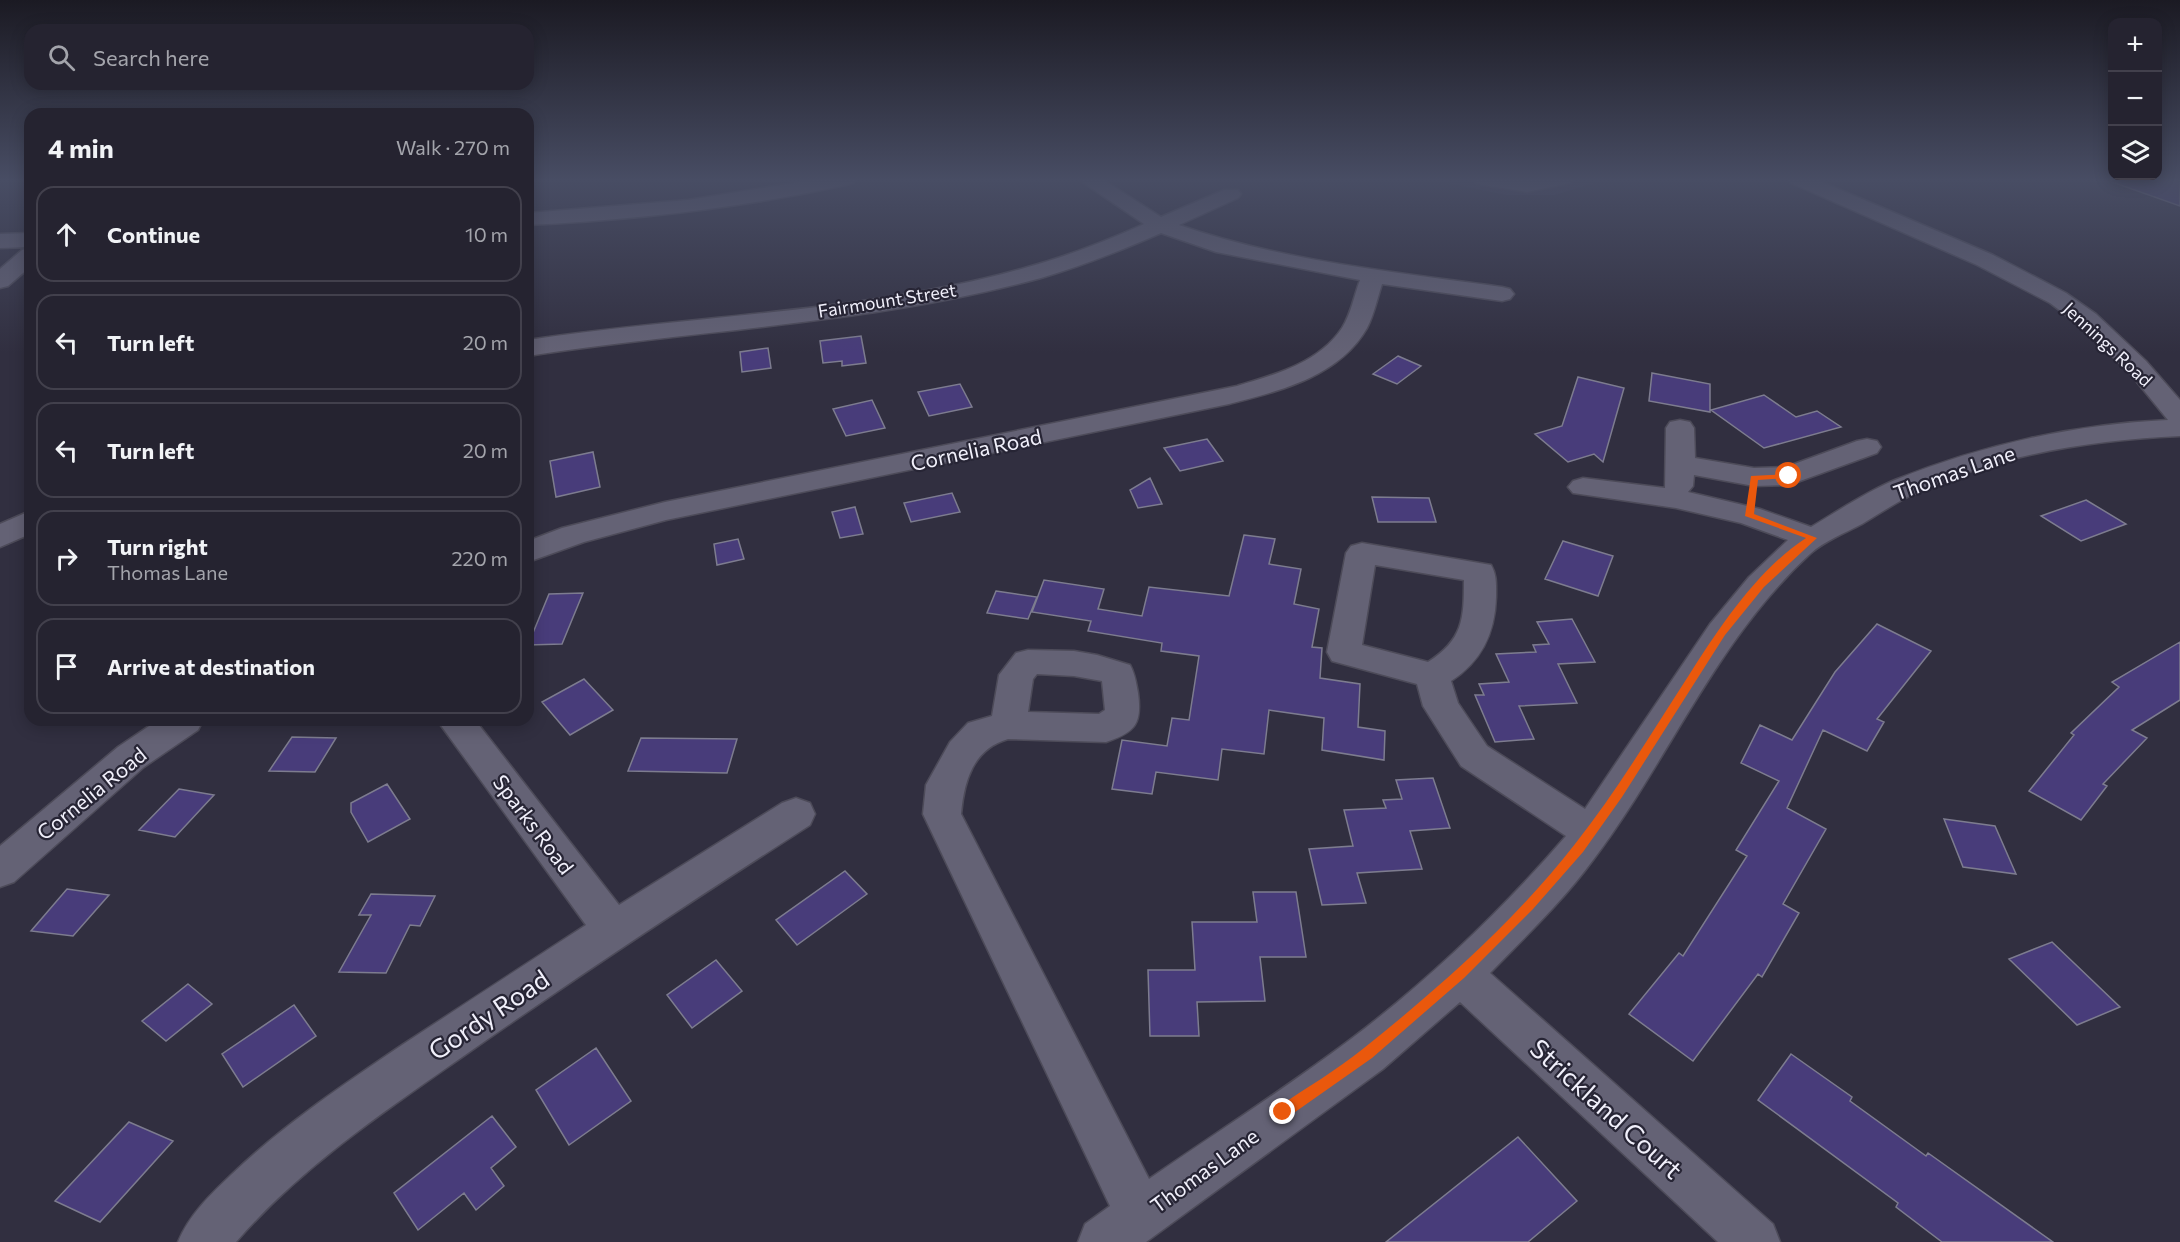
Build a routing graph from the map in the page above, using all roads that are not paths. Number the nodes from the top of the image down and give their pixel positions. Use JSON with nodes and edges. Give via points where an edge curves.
{"nodes":[{"id":1,"x":1129,"y":237,"type":"edge"},
{"id":2,"x":1191,"y":237,"type":"edge"},
{"id":3,"x":1931,"y":237,"type":"edge"},
{"id":4,"x":24,"y":240,"type":"edge"},
{"id":5,"x":0,"y":241,"type":"edge"},
{"id":6,"x":24,"y":260,"type":"edge"},
{"id":7,"x":1373,"y":276,"type":"junction"},
{"id":8,"x":0,"y":281,"type":"edge"},
{"id":9,"x":1502,"y":294,"type":"dead end"},
{"id":10,"x":534,"y":347,"type":"edge"},
{"id":11,"x":2180,"y":417,"type":"edge"},
{"id":12,"x":1680,"y":428,"type":"dead end"},
{"id":13,"x":2180,"y":428,"type":"edge"},
{"id":14,"x":1867,"y":447,"type":"dead end"},
{"id":15,"x":1681,"y":464,"type":"junction"},
{"id":16,"x":1754,"y":477,"type":"junction"},
{"id":17,"x":1583,"y":487,"type":"dead end"},
{"id":18,"x":1676,"y":499,"type":"junction"},
{"id":19,"x":1749,"y":516,"type":"junction"},
{"id":20,"x":24,"y":524,"type":"edge"},
{"id":21,"x":0,"y":537,"type":"edge"},
{"id":22,"x":1813,"y":538,"type":"junction"},
{"id":23,"x":534,"y":550,"type":"edge"},
{"id":24,"x":1432,"y":676,"type":"junction"},
{"id":25,"x":1008,"y":725,"type":"dead end"},
{"id":26,"x":176,"y":726,"type":"edge"},
{"id":27,"x":460,"y":726,"type":"edge"},
{"id":28,"x":796,"y":814,"type":"dead end"},
{"id":29,"x":1590,"y":832,"type":"junction"},
{"id":30,"x":0,"y":870,"type":"edge"},
{"id":31,"x":613,"y":929,"type":"junction"},
{"id":32,"x":1460,"y":974,"type":"junction"},
{"id":33,"x":1141,"y":1216,"type":"junction"},
{"id":34,"x":203,"y":1242,"type":"edge"},
{"id":35,"x":1103,"y":1242,"type":"edge"},
{"id":36,"x":1755,"y":1242,"type":"edge"}],
"edges":[{"from":1,"to":10,"type":"street","name":"Fairmount Street","via":[[1059,265],[960,289]]},
{"from":2,"to":7,"type":"street","via":[[1256,255]]},
{"from":3,"to":11,"type":"street","name":"Jennings Road","via":[[2058,298],[2087,319],[2137,366]]},
{"from":4,"to":5,"type":"street"},
{"from":6,"to":8,"type":"street"},
{"from":7,"to":9,"type":"street"},
{"from":7,"to":23,"type":"street","name":"Cornelia Road","via":[[1355,328],[1341,345],[1315,365],[1271,384],[665,511],[573,535]]},
{"from":12,"to":15,"type":"street"},
{"from":13,"to":22,"type":"street","name":"Thomas Lane","via":[[2068,439],[1972,462],[1904,487]]},
{"from":14,"to":16,"type":"street","via":[[1789,476]]},
{"from":15,"to":16,"type":"street"},
{"from":15,"to":18,"type":"street"},
{"from":16,"to":19,"type":"street"},
{"from":17,"to":18,"type":"street"},
{"from":18,"to":19,"type":"street"},
{"from":19,"to":22,"type":"street"},
{"from":20,"to":21,"type":"street"},
{"from":22,"to":29,"type":"street","name":"Thomas Lane","via":[[1760,585],[1722,632]]},
{"from":24,"to":24,"type":"street","via":[[1467,651],[1480,618],[1480,572],[1362,553],[1344,652]]},
{"from":24,"to":29,"type":"street","via":[[1441,706],[1474,756]]},
{"from":25,"to":33,"type":"street","via":[[981,733],[963,752],[945,785],[942,814]]},
{"from":26,"to":30,"type":"street","name":"Cornelia Road","via":[[131,758]]},
{"from":27,"to":31,"type":"street","name":"Sparks Road"},
{"from":28,"to":31,"type":"street","name":"Gordy Road"},
{"from":29,"to":32,"type":"street","name":"Thomas Lane","via":[[1529,905]]},
{"from":31,"to":34,"type":"street","name":"Gordy Road","via":[[339,1115],[282,1162]]},
{"from":32,"to":33,"type":"street","name":"Thomas Lane","via":[[1367,1054]]},
{"from":32,"to":36,"type":"street","name":"Strickland Court"},
{"from":33,"to":35,"type":"street","name":"Thomas Lane"}]}
